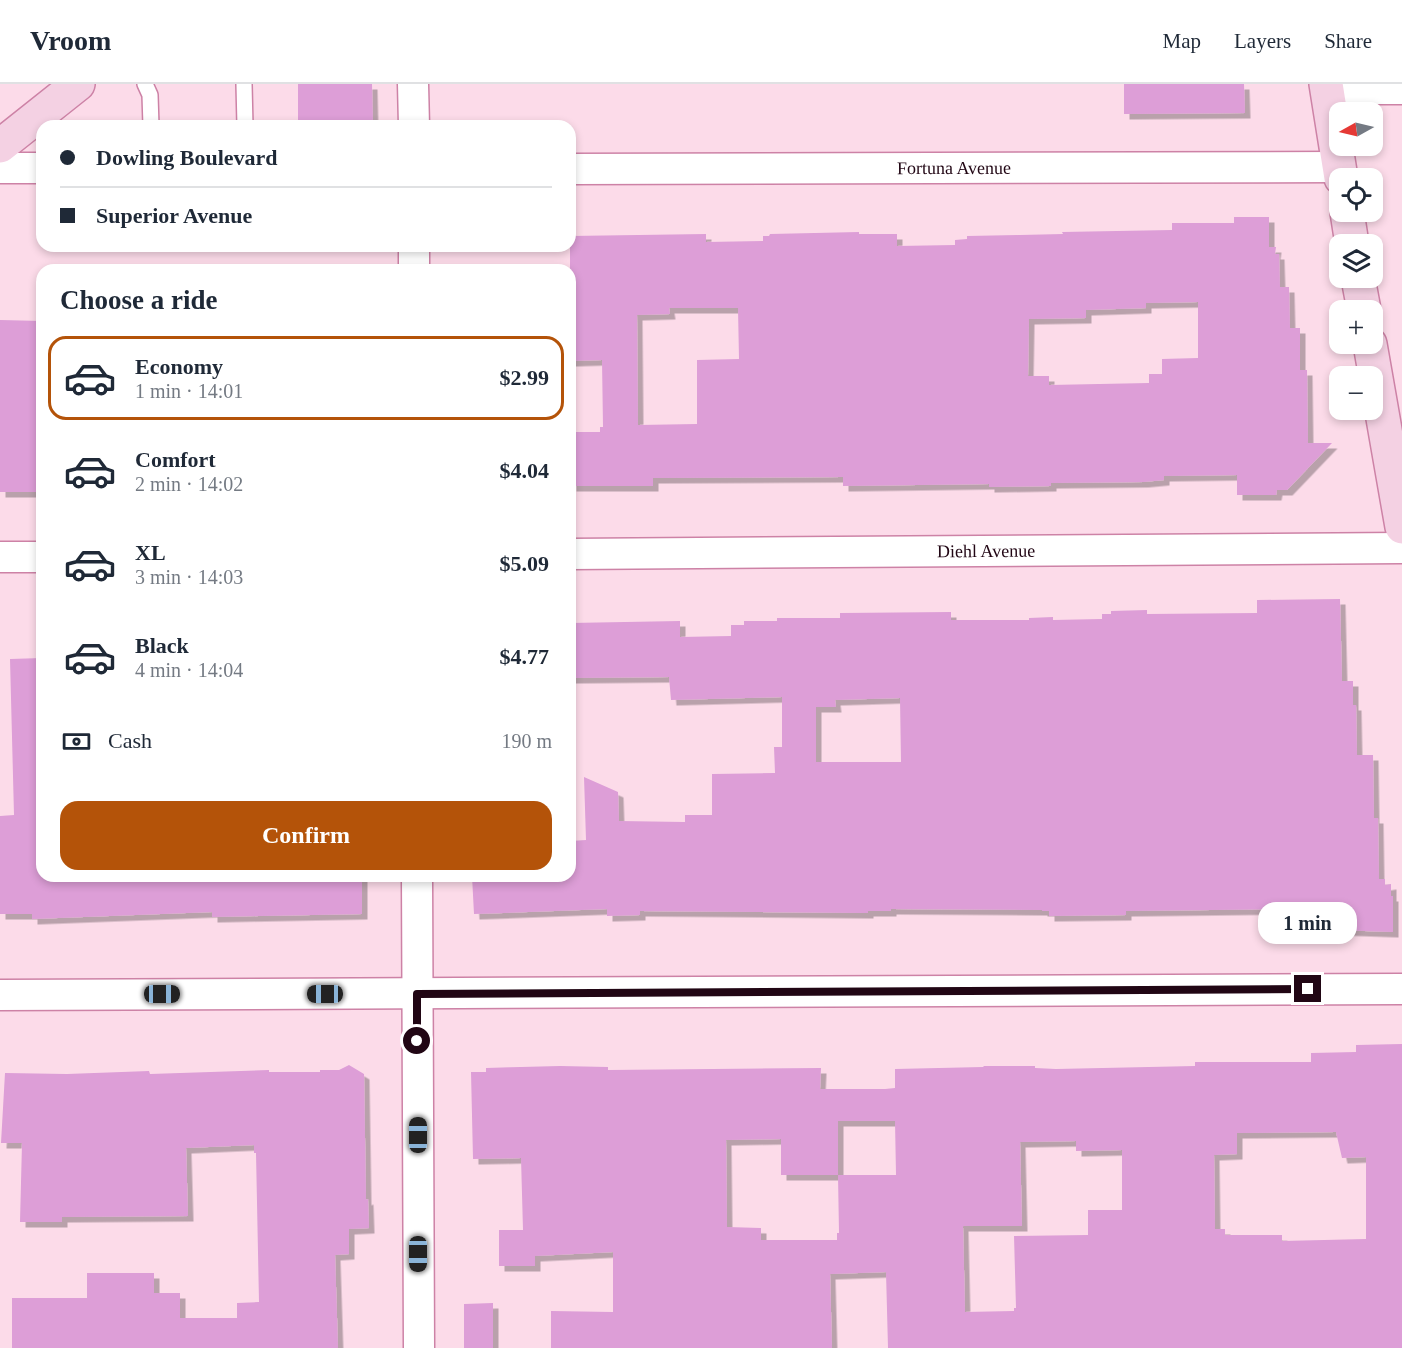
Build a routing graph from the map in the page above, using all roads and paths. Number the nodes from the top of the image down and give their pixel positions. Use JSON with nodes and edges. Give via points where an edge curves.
{"nodes":[{"id":1,"x":78,"y":84,"type":"edge"},
{"id":2,"x":145,"y":84,"type":"edge"},
{"id":3,"x":244,"y":84,"type":"edge"},
{"id":4,"x":413,"y":84,"type":"edge"},
{"id":5,"x":1326,"y":87,"type":"edge"},
{"id":6,"x":1402,"y":89,"type":"edge"},
{"id":7,"x":151,"y":120,"type":"edge"},
{"id":8,"x":245,"y":120,"type":"edge"},
{"id":9,"x":414,"y":120,"type":"edge"},
{"id":10,"x":0,"y":146,"type":"edge"},
{"id":11,"x":0,"y":168,"type":"edge"},
{"id":12,"x":36,"y":168,"type":"edge"},
{"id":13,"x":1339,"y":168,"type":"edge"},
{"id":14,"x":576,"y":170,"type":"edge"},
{"id":15,"x":1329,"y":173,"type":"edge"},
{"id":16,"x":1372,"y":354,"type":"edge"},
{"id":17,"x":1402,"y":527,"type":"edge"},
{"id":18,"x":1402,"y":548,"type":"edge"},
{"id":19,"x":576,"y":554,"type":"edge"},
{"id":20,"x":0,"y":557,"type":"edge"},
{"id":21,"x":36,"y":557,"type":"edge"},
{"id":22,"x":417,"y":882,"type":"edge"},
{"id":23,"x":1402,"y":989,"type":"edge"},
{"id":24,"x":417,"y":994,"type":"junction"},
{"id":25,"x":0,"y":995,"type":"edge"},
{"id":26,"x":419,"y":1348,"type":"edge"}],
"edges":[{"from":1,"to":10,"type":"street"},
{"from":2,"to":7,"type":"lane","via":[[150,95]]},
{"from":3,"to":8,"type":"lane"},
{"from":4,"to":9,"type":"street"},
{"from":5,"to":6,"type":"street"},
{"from":5,"to":13,"type":"street"},
{"from":11,"to":12,"type":"street"},
{"from":14,"to":15,"type":"street","name":"Fortuna Avenue"},
{"from":16,"to":17,"type":"street"},
{"from":18,"to":19,"type":"street","name":"Diehl Avenue"},
{"from":20,"to":21,"type":"street"},
{"from":22,"to":24,"type":"street"},
{"from":23,"to":24,"type":"street"},
{"from":24,"to":25,"type":"street"},
{"from":24,"to":26,"type":"street"}]}
